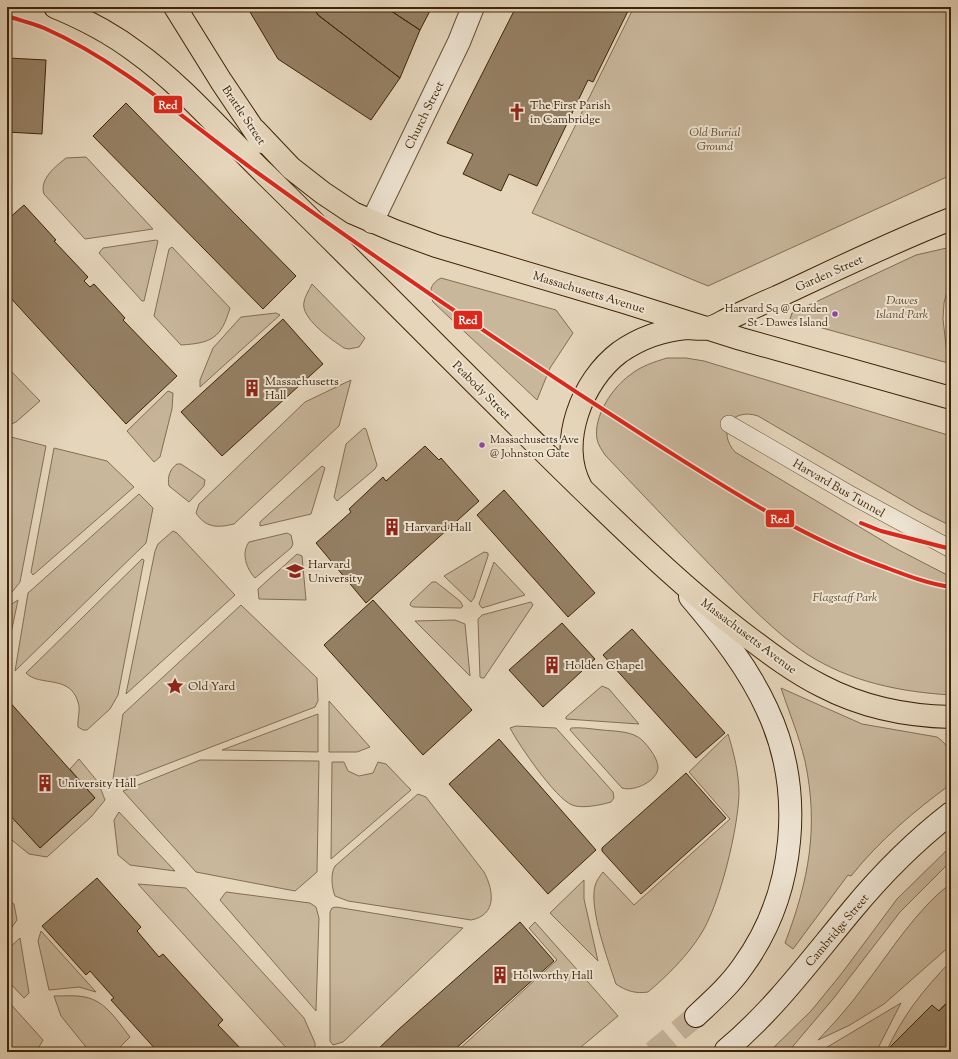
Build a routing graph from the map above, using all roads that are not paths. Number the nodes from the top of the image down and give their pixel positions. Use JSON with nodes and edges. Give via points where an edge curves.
{"nodes":[{"id":1,"x":55,"y":7,"type":"edge"},
{"id":2,"x":175,"y":7,"type":"edge"},
{"id":3,"x":473,"y":7,"type":"edge"},
{"id":4,"x":255,"y":130,"type":"junction"},
{"id":5,"x":951,"y":219,"type":"edge"},
{"id":6,"x":314,"y":222,"type":"junction"},
{"id":7,"x":372,"y":222,"type":"junction"},
{"id":8,"x":708,"y":329,"type":"junction"},
{"id":9,"x":951,"y":398,"type":"edge"},
{"id":10,"x":729,"y":424,"type":"dead end"},
{"id":11,"x":581,"y":488,"type":"junction"},
{"id":12,"x":951,"y":548,"type":"edge"},
{"id":13,"x":668,"y":573,"type":"junction"},
{"id":14,"x":951,"y":717,"type":"edge"},
{"id":15,"x":951,"y":813,"type":"edge"},
{"id":16,"x":696,"y":1016,"type":"tunnel mouth"},
{"id":17,"x":726,"y":1050,"type":"dead end"}],
"edges":[{"from":1,"to":6,"type":"main road","via":[[104,30],[144,58],[191,100]]},
{"from":2,"to":4,"type":"main road","name":"Brattle Street"},
{"from":3,"to":7,"type":"main road","name":"Church Street"},
{"from":4,"to":6,"type":"main road","name":"Brattle Street"},
{"from":4,"to":7,"type":"main road","name":"Massachusetts Avenue","via":[[308,182],[343,207]]},
{"from":5,"to":8,"type":"main road","name":"Garden Street"},
{"from":6,"to":11,"type":"main road","name":"Peabody Street"},
{"from":7,"to":8,"type":"main road","name":"Massachusetts Avenue","via":[[436,246]]},
{"from":8,"to":9,"type":"main road","name":"Massachusetts Avenue"},
{"from":8,"to":11,"type":"main road","via":[[669,330],[651,335],[620,352],[601,371],[583,400],[574,432],[573,466]]},
{"from":10,"to":12,"type":"lane","name":"Harvard Bus Tunnel","via":[[851,495]]},
{"from":11,"to":13,"type":"main road","name":"Peabody Street"},
{"from":13,"to":14,"type":"main road","name":"Massachusetts Avenue","via":[[763,649],[824,687],[852,700],[886,710],[919,716]]},
{"from":13,"to":16,"type":"main road","via":[[710,622],[761,698],[783,751],[789,782],[788,848],[783,878],[772,911],[758,942],[744,964],[727,986]]},
{"from":15,"to":17,"type":"main road","name":"Cambridge Street","via":[[889,871],[854,908],[777,1002]]}]}
